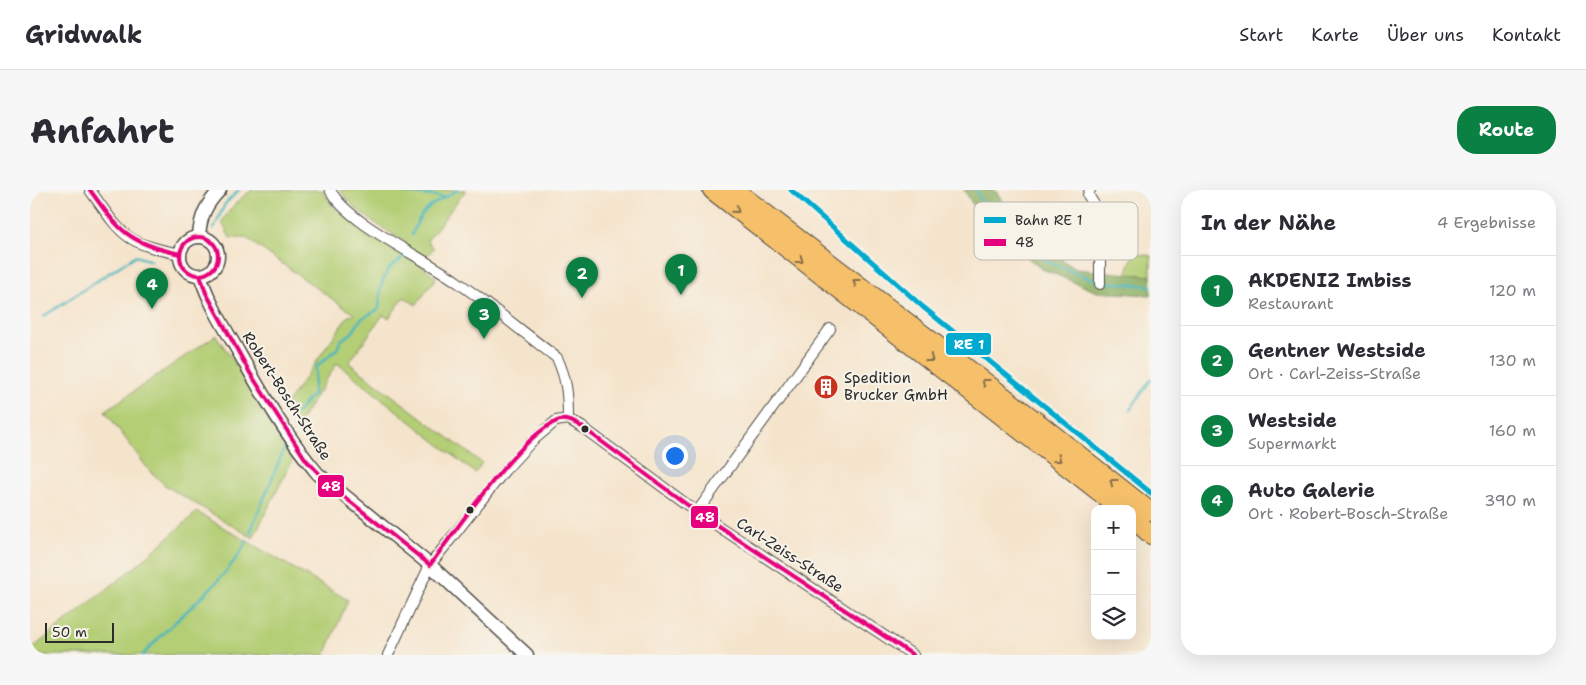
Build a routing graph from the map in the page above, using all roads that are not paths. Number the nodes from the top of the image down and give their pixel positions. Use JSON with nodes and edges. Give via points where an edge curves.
{"nodes":[{"id":1,"x":90,"y":190,"type":"edge"},
{"id":2,"x":220,"y":190,"type":"edge"},
{"id":3,"x":330,"y":190,"type":"edge"},
{"id":4,"x":712,"y":190,"type":"edge"},
{"id":5,"x":1090,"y":190,"type":"edge"},
{"id":6,"x":739,"y":192,"type":"edge"},
{"id":7,"x":1092,"y":202,"type":"edge"},
{"id":8,"x":199,"y":237,"type":"junction"},
{"id":9,"x":180,"y":254,"type":"junction"},
{"id":10,"x":1100,"y":260,"type":"edge"},
{"id":11,"x":200,"y":275,"type":"junction"},
{"id":12,"x":1100,"y":280,"type":"dead end"},
{"id":13,"x":830,"y":329,"type":"dead end"},
{"id":14,"x":568,"y":419,"type":"junction"},
{"id":15,"x":1116,"y":505,"type":"edge"},
{"id":16,"x":696,"y":512,"type":"junction"},
{"id":17,"x":1151,"y":512,"type":"edge"},
{"id":18,"x":1136,"y":522,"type":"edge"},
{"id":19,"x":1151,"y":535,"type":"edge"},
{"id":20,"x":430,"y":565,"type":"junction"},
{"id":21,"x":388,"y":655,"type":"edge"},
{"id":22,"x":527,"y":655,"type":"edge"},
{"id":23,"x":913,"y":655,"type":"edge"}],
"edges":[{"from":1,"to":9,"type":"street","via":[[124,234],[146,247]]},
{"from":2,"to":8,"type":"street","via":[[204,211]]},
{"from":3,"to":14,"type":"street","via":[[342,206],[392,242],[456,280],[557,358],[568,389]]},
{"from":4,"to":15,"type":"highway","one_way":true},
{"from":5,"to":7,"type":"street","via":[[1088,195]]},
{"from":17,"to":6,"type":"highway","one_way":true},
{"from":8,"to":9,"type":"street","via":[[188,240]]},
{"from":8,"to":11,"type":"street","via":[[212,241],[218,252],[216,265]]},
{"from":9,"to":11,"type":"street","via":[[185,269]]},
{"from":10,"to":12,"type":"street"},
{"from":11,"to":20,"type":"street","name":"Robert-Bosch-Straße","via":[[206,293],[250,373],[306,460],[333,488]]},
{"from":13,"to":16,"type":"street"},
{"from":14,"to":16,"type":"street","name":"Carl-Zeiss-Straße","via":[[582,426]]},
{"from":14,"to":20,"type":"street","via":[[556,422],[524,449]]},
{"from":16,"to":23,"type":"street","name":"Carl-Zeiss-Straße"},
{"from":18,"to":19,"type":"highway"},
{"from":20,"to":21,"type":"street"},
{"from":20,"to":22,"type":"street","name":"Robert-Bosch-Straße"}]}
